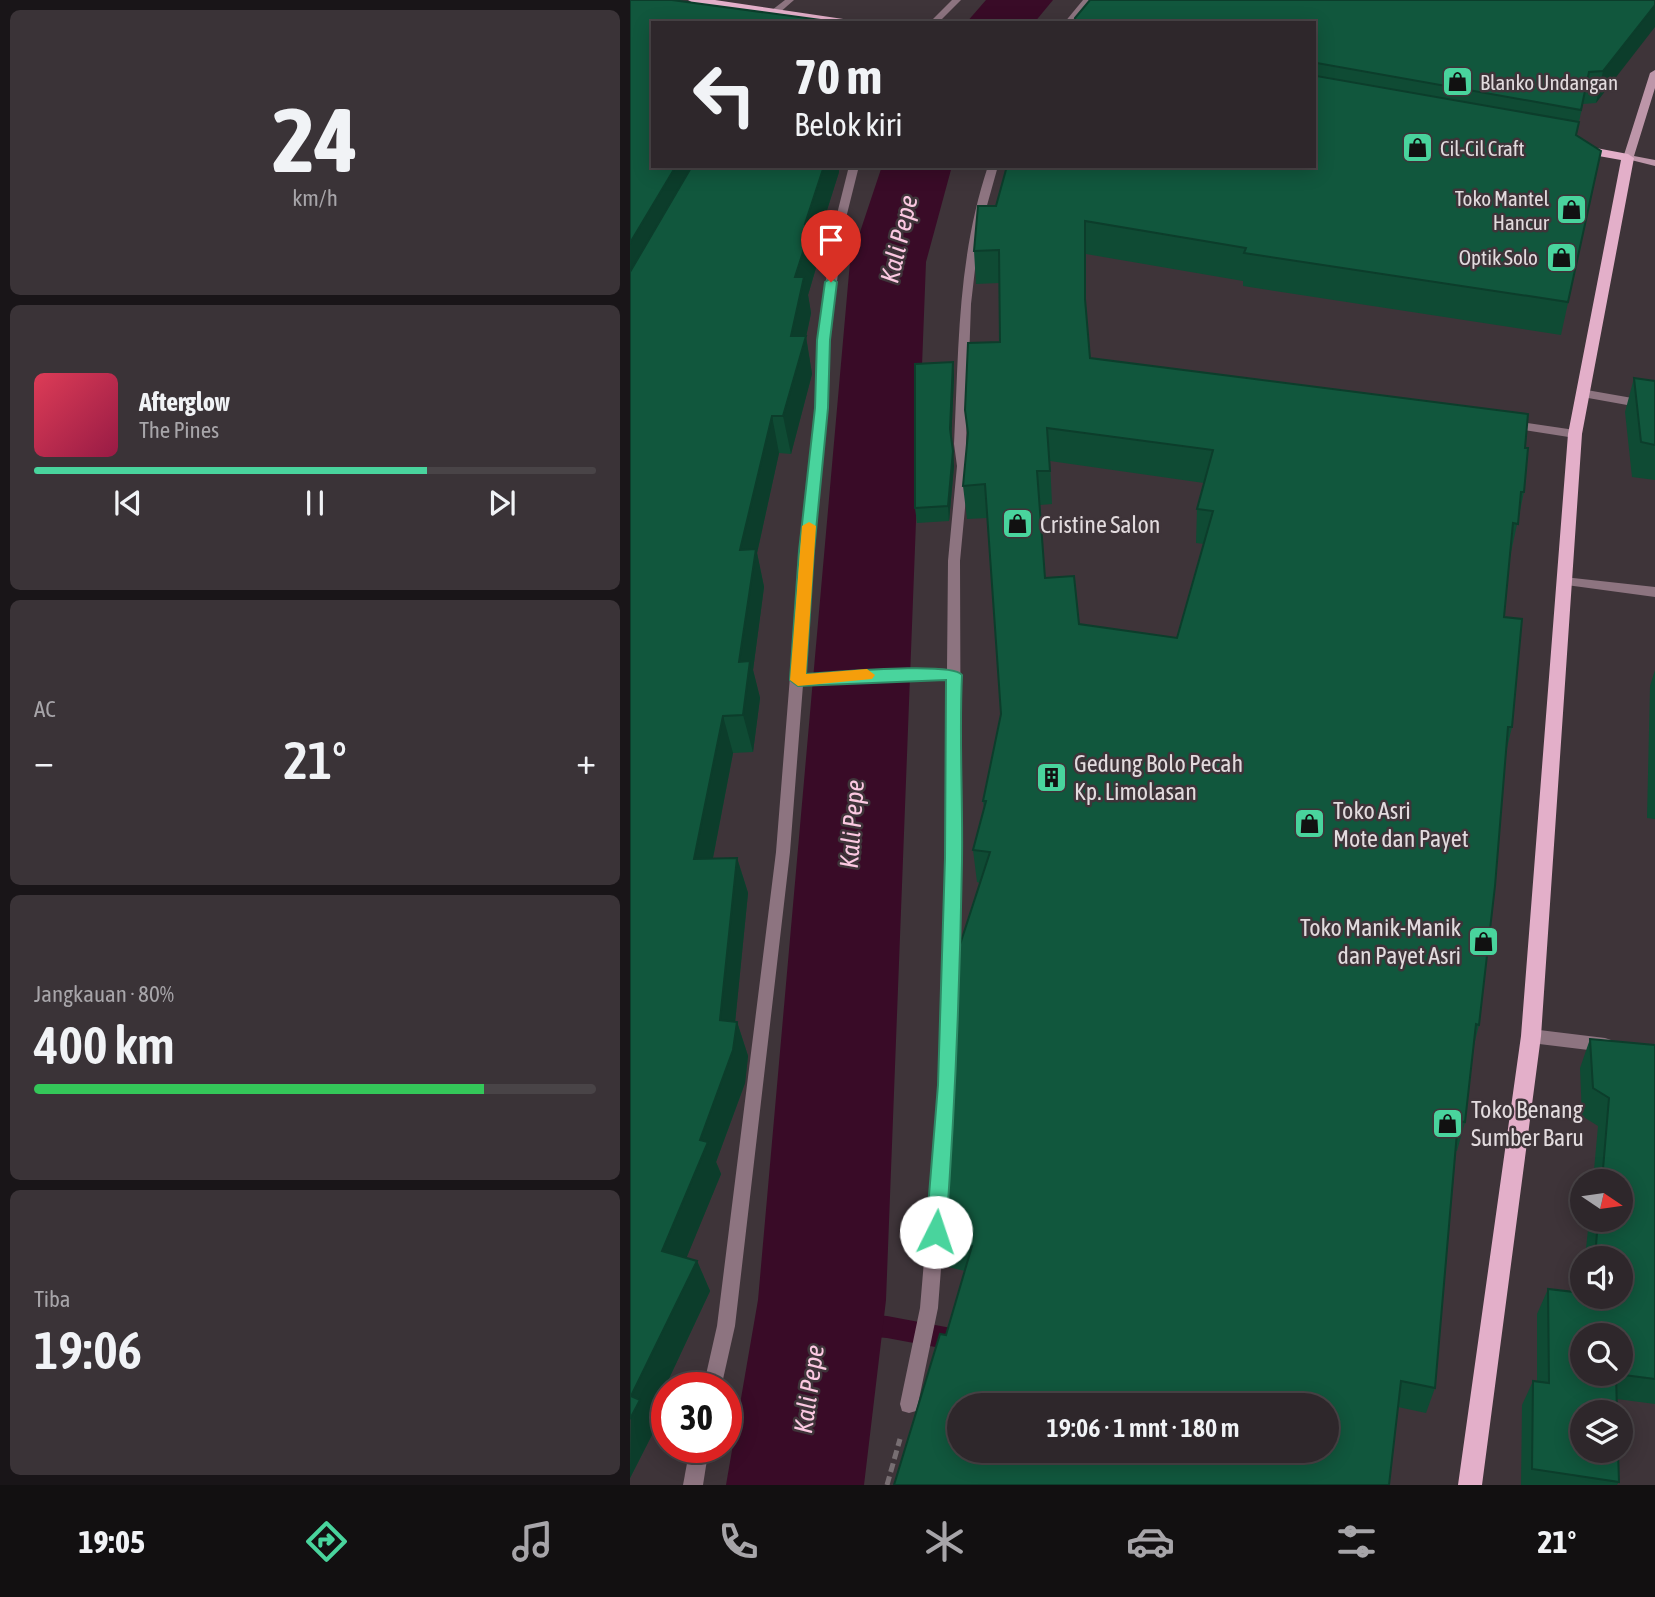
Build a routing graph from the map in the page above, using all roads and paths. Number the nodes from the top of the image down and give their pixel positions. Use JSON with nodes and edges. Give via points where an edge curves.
{"nodes":[{"id":1,"x":790,"y":0,"type":"edge"},
{"id":2,"x":957,"y":0,"type":"edge"},
{"id":3,"x":1088,"y":0,"type":"edge"},
{"id":4,"x":693,"y":5,"type":"edge"},
{"id":5,"x":777,"y":17,"type":"edge"},
{"id":6,"x":814,"y":20,"type":"edge"},
{"id":7,"x":935,"y":21,"type":"edge"},
{"id":8,"x":1070,"y":21,"type":"edge"},
{"id":9,"x":1655,"y":73,"type":"edge"},
{"id":10,"x":1573,"y":148,"type":"edge"},
{"id":11,"x":1628,"y":158,"type":"junction"},
{"id":12,"x":1655,"y":163,"type":"edge"},
{"id":13,"x":854,"y":168,"type":"edge"},
{"id":14,"x":992,"y":168,"type":"edge"},
{"id":15,"x":1581,"y":393,"type":"junction"},
{"id":16,"x":1655,"y":406,"type":"edge"},
{"id":17,"x":1497,"y":422,"type":"edge"},
{"id":18,"x":1576,"y":434,"type":"junction"},
{"id":19,"x":1564,"y":581,"type":"junction"},
{"id":20,"x":1655,"y":592,"type":"edge"},
{"id":21,"x":954,"y":675,"type":"junction"},
{"id":22,"x":798,"y":680,"type":"junction"},
{"id":23,"x":1531,"y":1036,"type":"junction"},
{"id":24,"x":1617,"y":1046,"type":"edge"},
{"id":25,"x":716,"y":1372,"type":"edge"},
{"id":26,"x":909,"y":1404,"type":"joint"},
{"id":27,"x":697,"y":1463,"type":"edge"},
{"id":28,"x":693,"y":1485,"type":"edge"},
{"id":29,"x":887,"y":1485,"type":"edge"},
{"id":30,"x":1470,"y":1485,"type":"edge"}],
"edges":[{"from":1,"to":5,"type":"street"},
{"from":2,"to":7,"type":"street"},
{"from":3,"to":8,"type":"street"},
{"from":4,"to":5,"type":"main road"},
{"from":5,"to":6,"type":"main road"},
{"from":9,"to":11,"type":"main road"},
{"from":10,"to":11,"type":"main road"},
{"from":11,"to":12,"type":"main road"},
{"from":11,"to":15,"type":"main road"},
{"from":13,"to":22,"type":"street","via":[[840,222],[823,340]]},
{"from":14,"to":21,"type":"street","via":[[974,227],[964,302]]},
{"from":15,"to":16,"type":"street"},
{"from":15,"to":18,"type":"main road"},
{"from":17,"to":18,"type":"street"},
{"from":18,"to":19,"type":"main road"},
{"from":19,"to":20,"type":"street"},
{"from":19,"to":23,"type":"main road"},
{"from":21,"to":22,"type":"street"},
{"from":21,"to":26,"type":"street","via":[[947,1085],[929,1308]]},
{"from":22,"to":25,"type":"street","via":[[751,1131],[726,1326]]},
{"from":23,"to":24,"type":"street"},
{"from":23,"to":30,"type":"main road"},
{"from":26,"to":29,"type":"path"},
{"from":27,"to":28,"type":"street"}]}
